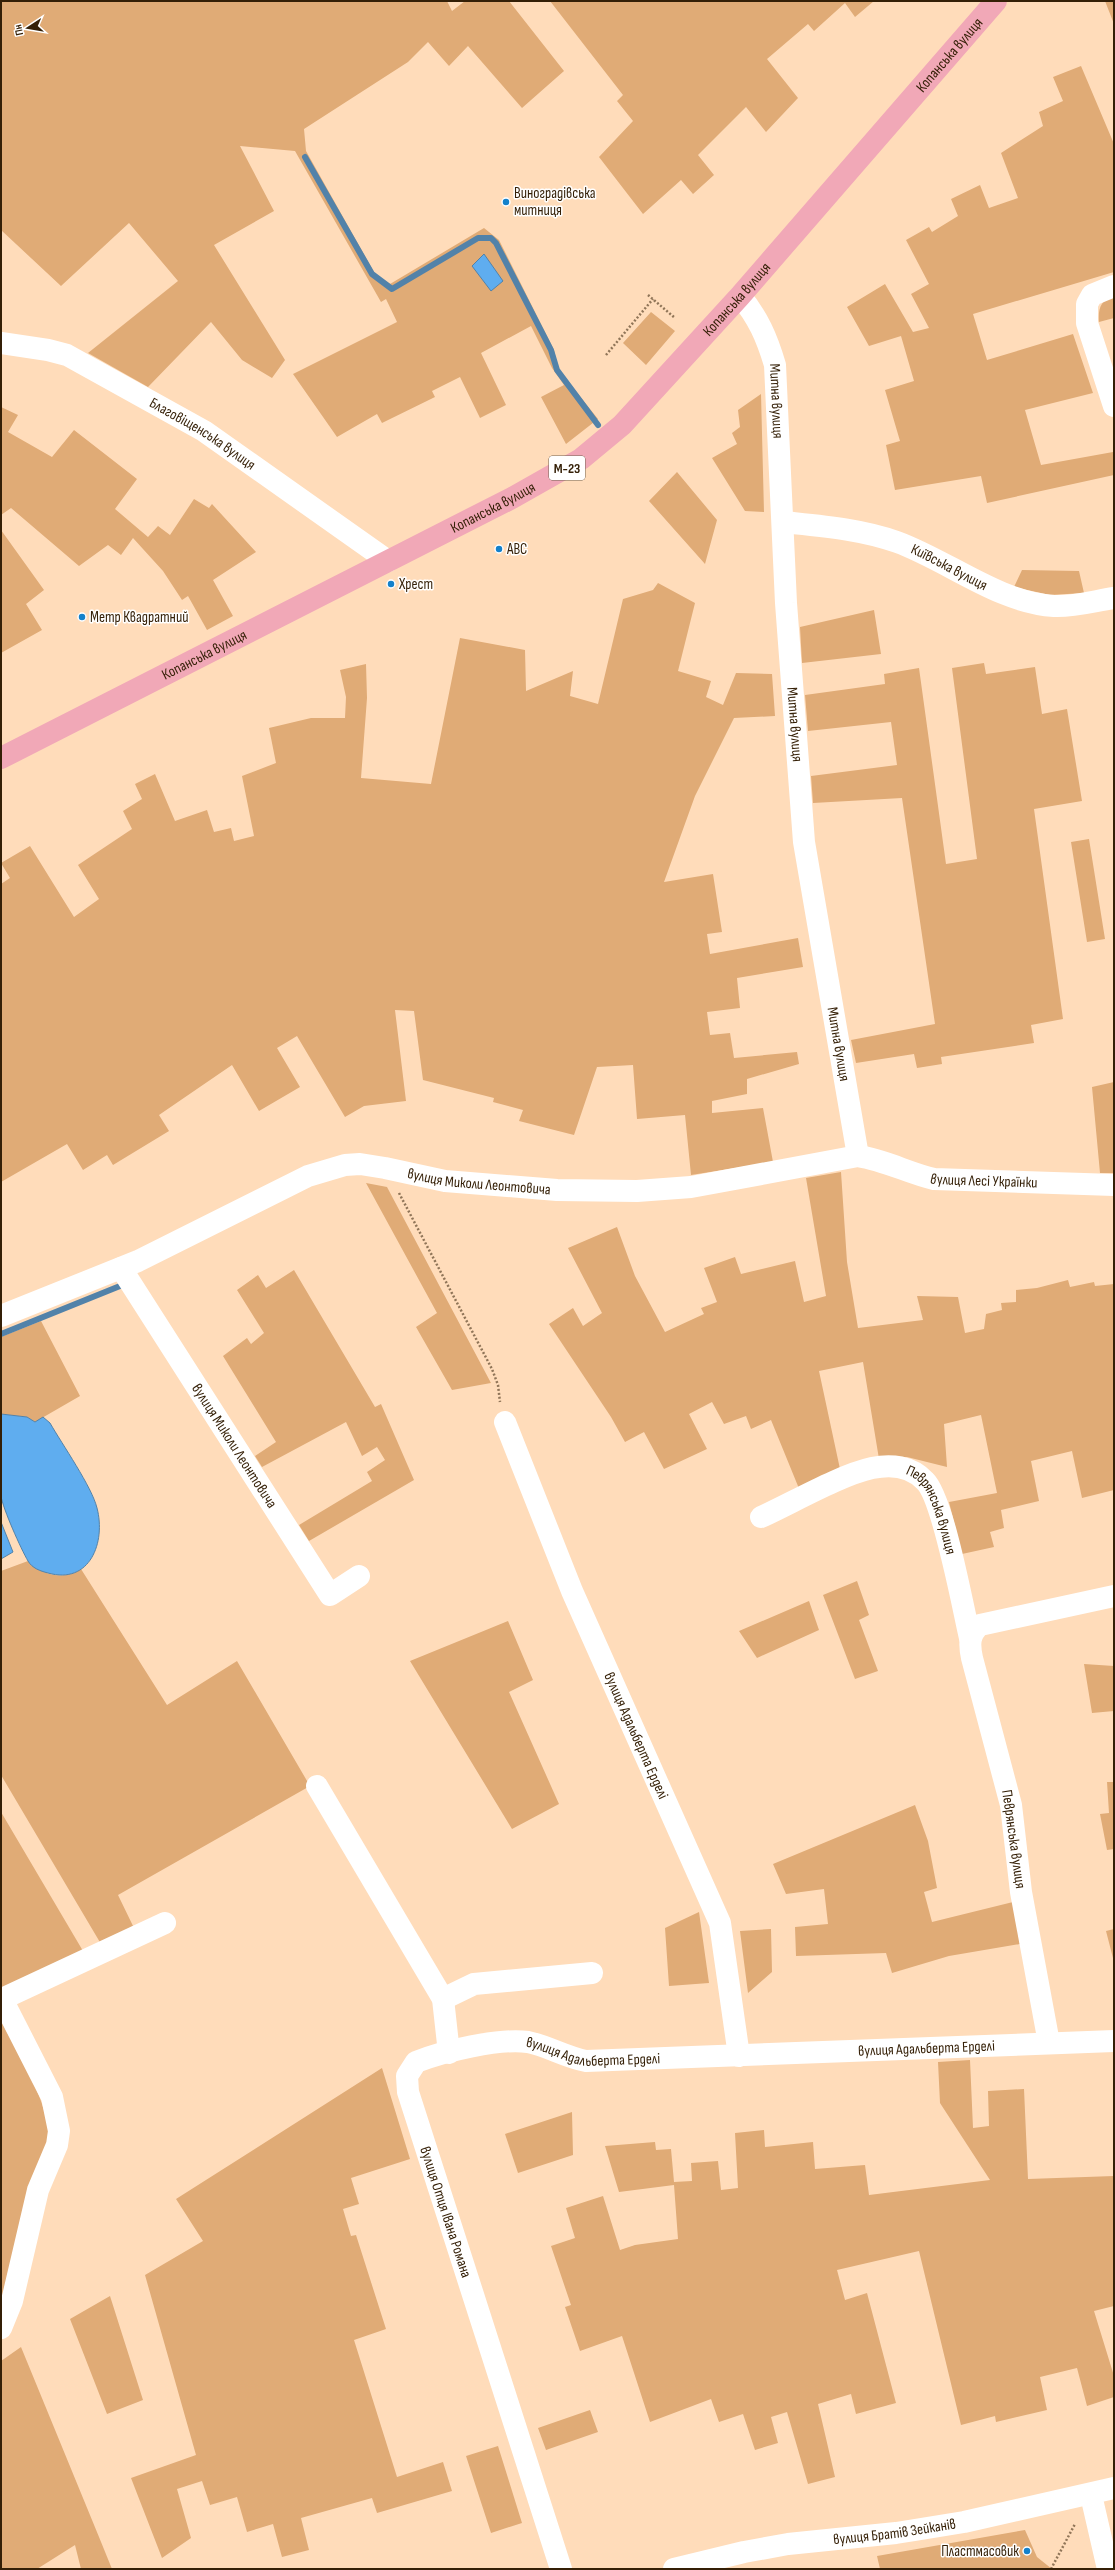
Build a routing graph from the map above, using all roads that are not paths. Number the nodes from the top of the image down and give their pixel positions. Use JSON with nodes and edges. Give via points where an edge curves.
{"nodes":[{"id":1,"x":996,"y":1,"type":"edge"},
{"id":2,"x":1114,"y":286,"type":"edge"},
{"id":3,"x":740,"y":296,"type":"junction"},
{"id":4,"x":1,"y":343,"type":"edge"},
{"id":5,"x":1114,"y":406,"type":"edge"},
{"id":6,"x":783,"y":522,"type":"junction"},
{"id":7,"x":388,"y":561,"type":"junction"},
{"id":8,"x":1114,"y":598,"type":"edge"},
{"id":9,"x":1,"y":758,"type":"edge"},
{"id":10,"x":858,"y":1156,"type":"junction"},
{"id":11,"x":1114,"y":1185,"type":"edge"},
{"id":12,"x":121,"y":1268,"type":"junction"},
{"id":13,"x":1,"y":1316,"type":"edge"},
{"id":14,"x":505,"y":1422,"type":"road end"},
{"id":15,"x":761,"y":1517,"type":"dead end"},
{"id":16,"x":360,"y":1576,"type":"dead end"},
{"id":17,"x":1114,"y":1596,"type":"edge"},
{"id":18,"x":970,"y":1638,"type":"junction"},
{"id":19,"x":317,"y":1786,"type":"dead end"},
{"id":20,"x":166,"y":1923,"type":"dead end"},
{"id":21,"x":592,"y":1974,"type":"dead end"},
{"id":22,"x":443,"y":1999,"type":"junction"},
{"id":23,"x":1114,"y":2041,"type":"edge"},
{"id":24,"x":1049,"y":2043,"type":"junction"},
{"id":25,"x":449,"y":2053,"type":"junction"},
{"id":26,"x":739,"y":2056,"type":"junction"},
{"id":27,"x":1,"y":2328,"type":"edge"},
{"id":28,"x":1114,"y":2488,"type":"edge"},
{"id":29,"x":1090,"y":2495,"type":"junction"},
{"id":30,"x":561,"y":2569,"type":"edge"},
{"id":31,"x":674,"y":2569,"type":"edge"},
{"id":32,"x":1108,"y":2569,"type":"edge"}],
"edges":[{"from":1,"to":3,"type":"highway","name":"Копанська вулиця","number":"М-23"},
{"from":2,"to":5,"type":"street","via":[[1092,295],[1086,312],[1087,323]]},
{"from":3,"to":6,"type":"street","name":"Митна вулиця","via":[[754,312],[775,365]]},
{"from":3,"to":7,"type":"highway","name":"Копанська вулиця","number":"М-23","via":[[627,419],[581,459],[541,483]]},
{"from":4,"to":7,"type":"street","name":"Благовіщенська вулиця","via":[[67,355],[180,417],[204,431]]},
{"from":6,"to":8,"type":"street","name":"Київська вулиця","via":[[855,531],[895,541],[920,551],[999,592],[1037,604],[1070,605]]},
{"from":6,"to":10,"type":"street","name":"Митна вулиця","via":[[786,603],[804,842]]},
{"from":7,"to":9,"type":"highway","name":"Копанська вулиця","number":"М-23"},
{"from":10,"to":11,"type":"street","name":"вулиця Лесі Українки","via":[[872,1158],[911,1174],[934,1179]]},
{"from":10,"to":12,"type":"street","name":"вулиця Миколи Леонтовича","via":[[691,1187],[637,1191],[564,1190],[444,1181],[360,1164],[327,1169]]},
{"from":12,"to":13,"type":"street","name":"вулиця Миколи Леонтовича"},
{"from":12,"to":16,"type":"street","name":"вулиця Миколи Леонтовича","via":[[330,1595]]},
{"from":14,"to":26,"type":"street","name":"вулиця Адальберта Ерделі","via":[[572,1591],[720,1923]]},
{"from":15,"to":18,"type":"street","name":"Певрянська вулиця","via":[[866,1470],[886,1466],[909,1469],[927,1482],[939,1507]]},
{"from":17,"to":18,"type":"street","via":[[980,1625]]},
{"from":18,"to":24,"type":"street","name":"Певрянська вулиця","via":[[972,1658],[1011,1805],[1022,1899]]},
{"from":19,"to":22,"type":"street"},
{"from":20,"to":27,"type":"street","via":[[2,1999],[52,2097],[59,2131],[57,2145],[38,2190],[12,2301]]},
{"from":21,"to":22,"type":"street","via":[[474,1984]]},
{"from":22,"to":25,"type":"street"},
{"from":23,"to":24,"type":"street","name":"вулиця Адальберта Ерделі"},
{"from":24,"to":26,"type":"street","name":"вулиця Адальберта Ерделі"},
{"from":25,"to":26,"type":"street","name":"вулиця Адальберта Ерделі","via":[[494,2042],[512,2041],[528,2042],[586,2061]]},
{"from":25,"to":30,"type":"street","name":"вулиця Отця Івана Романа","via":[[416,2062],[408,2076],[408,2092]]},
{"from":28,"to":29,"type":"street","name":"вулиця Братів Зейканів"},
{"from":29,"to":31,"type":"street","name":"вулиця Братів Зейканів","via":[[964,2522],[744,2552]]},
{"from":29,"to":32,"type":"street"}]}
